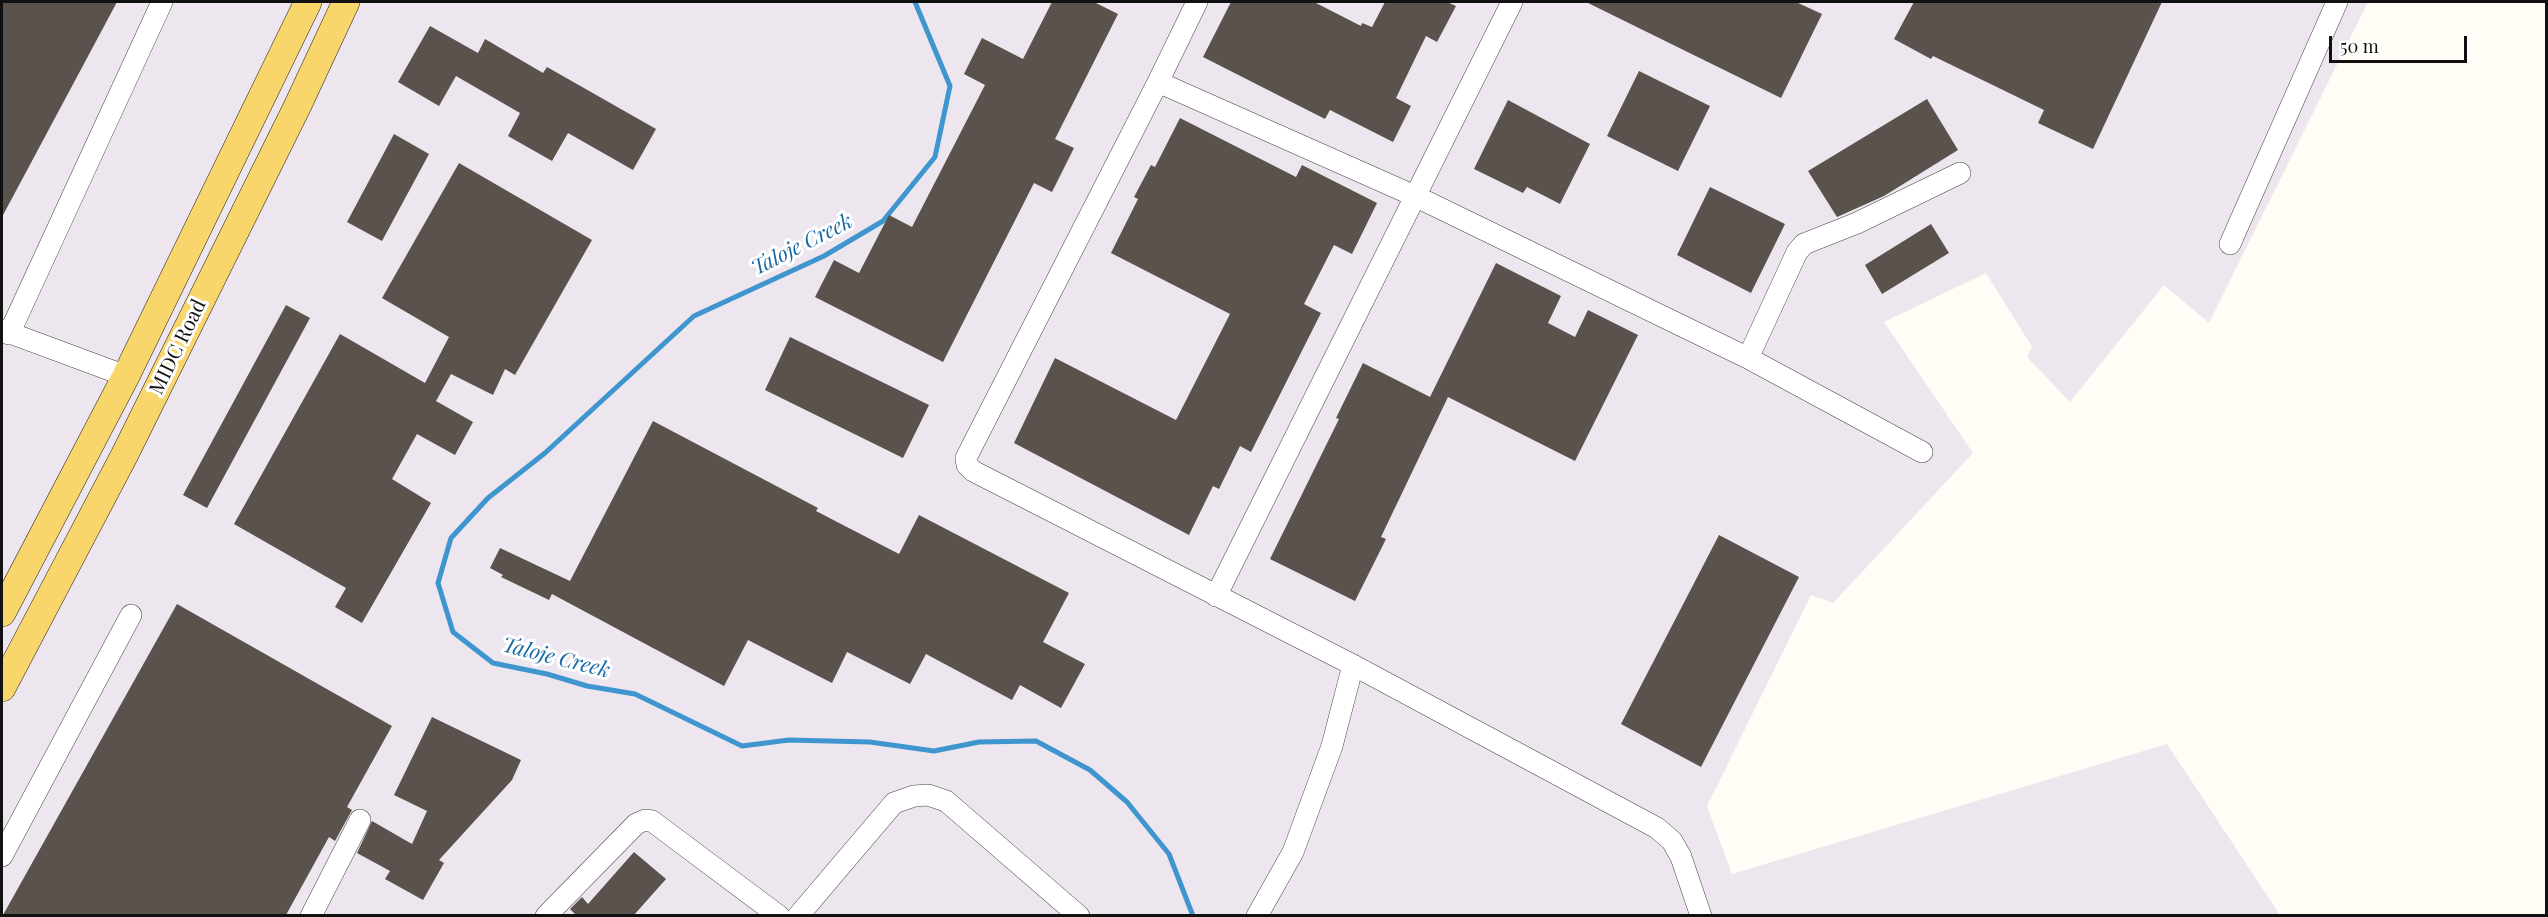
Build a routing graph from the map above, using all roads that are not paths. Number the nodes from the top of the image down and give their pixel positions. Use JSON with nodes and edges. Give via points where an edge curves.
{"nodes":[{"id":1,"x":162,"y":2,"type":"edge"},
{"id":2,"x":308,"y":2,"type":"edge"},
{"id":3,"x":346,"y":2,"type":"edge"},
{"id":4,"x":1197,"y":2,"type":"edge"},
{"id":5,"x":1512,"y":2,"type":"edge"},
{"id":6,"x":2337,"y":2,"type":"edge"},
{"id":7,"x":1158,"y":82,"type":"junction"},
{"id":8,"x":1960,"y":173,"type":"dead end"},
{"id":9,"x":1417,"y":197,"type":"junction"},
{"id":10,"x":2230,"y":244,"type":"dead end"},
{"id":11,"x":5,"y":332,"type":"edge"},
{"id":12,"x":1748,"y":358,"type":"junction"},
{"id":13,"x":126,"y":376,"type":"junction"},
{"id":14,"x":1922,"y":452,"type":"dead end"},
{"id":15,"x":1216,"y":596,"type":"junction"},
{"id":16,"x":2,"y":613,"type":"edge"},
{"id":17,"x":131,"y":615,"type":"dead end"},
{"id":18,"x":1353,"y":665,"type":"junction"},
{"id":19,"x":2,"y":688,"type":"edge"},
{"id":20,"x":360,"y":820,"type":"dead end"},
{"id":21,"x":2,"y":856,"type":"edge"},
{"id":22,"x":311,"y":915,"type":"edge"},
{"id":23,"x":546,"y":915,"type":"edge"},
{"id":24,"x":779,"y":915,"type":"edge"},
{"id":25,"x":798,"y":915,"type":"edge"},
{"id":26,"x":1079,"y":915,"type":"edge"},
{"id":27,"x":1257,"y":915,"type":"edge"},
{"id":28,"x":1701,"y":915,"type":"edge"}],
"edges":[{"from":1,"to":11,"type":"lane"},
{"from":2,"to":13,"type":"main road","name":"MIDC Road"},
{"from":3,"to":19,"type":"main road","name":"MIDC Road","via":[[124,456]]},
{"from":4,"to":7,"type":"lane"},
{"from":5,"to":9,"type":"lane"},
{"from":6,"to":10,"type":"lane"},
{"from":7,"to":9,"type":"lane"},
{"from":7,"to":15,"type":"lane","via":[[966,458],[973,471]]},
{"from":8,"to":12,"type":"lane","via":[[1804,244]]},
{"from":9,"to":12,"type":"lane"},
{"from":9,"to":15,"type":"lane"},
{"from":11,"to":13,"type":"lane"},
{"from":12,"to":14,"type":"lane"},
{"from":13,"to":16,"type":"main road","name":"MIDC Road"},
{"from":15,"to":18,"type":"lane"},
{"from":17,"to":21,"type":"lane"},
{"from":18,"to":27,"type":"lane","via":[[1332,746],[1293,852]]},
{"from":18,"to":28,"type":"lane","via":[[1657,828],[1672,841],[1681,857]]},
{"from":20,"to":22,"type":"lane"},
{"from":23,"to":24,"type":"lane","via":[[636,824],[645,820],[652,821]]},
{"from":25,"to":26,"type":"lane","via":[[894,803],[928,795],[946,801]]}]}
